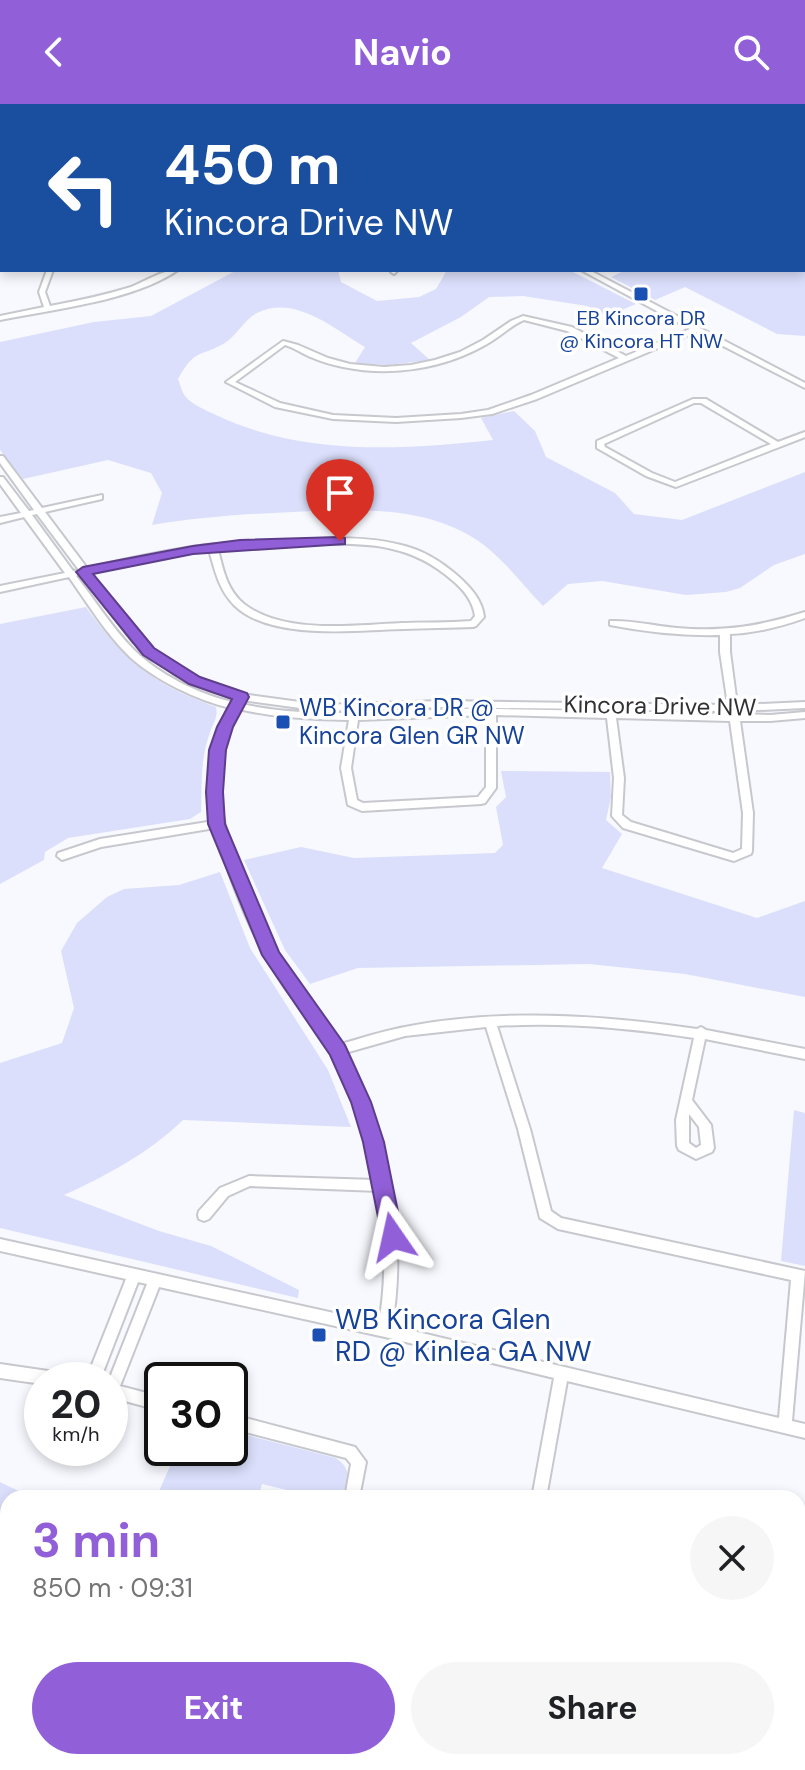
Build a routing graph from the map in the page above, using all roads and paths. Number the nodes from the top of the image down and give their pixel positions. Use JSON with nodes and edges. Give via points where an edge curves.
{"nodes":[{"id":1,"x":49,"y":272,"type":"edge"},
{"id":2,"x":171,"y":272,"type":"edge"},
{"id":3,"x":588,"y":272,"type":"edge"},
{"id":4,"x":47,"y":307,"type":"junction"},
{"id":5,"x":0,"y":318,"type":"edge"},
{"id":6,"x":692,"y":327,"type":"junction"},
{"id":7,"x":624,"y":358,"type":"junction"},
{"id":8,"x":804,"y":383,"type":"edge"},
{"id":9,"x":805,"y":434,"type":"edge"},
{"id":10,"x":778,"y":445,"type":"junction"},
{"id":11,"x":2,"y":465,"type":"edge"},
{"id":12,"x":0,"y":479,"type":"edge"},
{"id":13,"x":99,"y":497,"type":"dead end"},
{"id":14,"x":43,"y":512,"type":"junction"},
{"id":15,"x":27,"y":513,"type":"junction"},
{"id":16,"x":0,"y":520,"type":"edge"},
{"id":17,"x":340,"y":541,"type":"junction"},
{"id":18,"x":213,"y":548,"type":"junction"},
{"id":19,"x":340,"y":556,"type":"dead end"},
{"id":20,"x":83,"y":572,"type":"junction"},
{"id":21,"x":71,"y":574,"type":"junction"},
{"id":22,"x":0,"y":589,"type":"edge"},
{"id":23,"x":805,"y":615,"type":"edge"},
{"id":24,"x":613,"y":623,"type":"dead end"},
{"id":25,"x":725,"y":631,"type":"junction"},
{"id":26,"x":239,"y":702,"type":"junction"},
{"id":27,"x":805,"y":705,"type":"edge"},
{"id":28,"x":491,"y":708,"type":"junction"},
{"id":29,"x":611,"y":710,"type":"junction"},
{"id":30,"x":355,"y":713,"type":"junction"},
{"id":31,"x":736,"y":713,"type":"junction"},
{"id":32,"x":805,"y":715,"type":"edge"},
{"id":33,"x":217,"y":824,"type":"junction"},
{"id":34,"x":62,"y":856,"type":"dead end"},
{"id":35,"x":490,"y":1021,"type":"junction"},
{"id":36,"x":701,"y":1032,"type":"junction"},
{"id":37,"x":338,"y":1050,"type":"junction"},
{"id":38,"x":805,"y":1054,"type":"edge"},
{"id":39,"x":688,"y":1104,"type":"dead end"},
{"id":40,"x":382,"y":1186,"type":"junction"},
{"id":41,"x":204,"y":1215,"type":"dead end"},
{"id":42,"x":0,"y":1245,"type":"edge"},
{"id":43,"x":134,"y":1275,"type":"junction"},
{"id":44,"x":802,"y":1276,"type":"edge"},
{"id":45,"x":155,"y":1280,"type":"junction"},
{"id":46,"x":385,"y":1331,"type":"junction"},
{"id":47,"x":100,"y":1362,"type":"edge"},
{"id":48,"x":122,"y":1362,"type":"edge"},
{"id":49,"x":0,"y":1371,"type":"edge"},
{"id":50,"x":562,"y":1373,"type":"junction"},
{"id":51,"x":24,"y":1374,"type":"edge"},
{"id":52,"x":248,"y":1426,"type":"edge"},
{"id":53,"x":785,"y":1426,"type":"junction"},
{"id":54,"x":805,"y":1431,"type":"edge"},
{"id":55,"x":354,"y":1490,"type":"edge"},
{"id":56,"x":540,"y":1490,"type":"edge"}],
"edges":[{"from":1,"to":4,"type":"street","via":[[42,292]]},
{"from":2,"to":4,"type":"street","via":[[134,289]]},
{"from":3,"to":6,"type":"street"},
{"from":4,"to":5,"type":"street"},
{"from":6,"to":7,"type":"street"},
{"from":6,"to":8,"type":"street"},
{"from":7,"to":7,"type":"street","via":[[504,408],[430,419],[319,415],[271,402],[230,382],[283,343],[359,367],[410,367],[468,351],[523,318],[569,329]]},
{"from":9,"to":10,"type":"street"},
{"from":10,"to":10,"type":"street","via":[[703,401],[600,443],[663,483],[676,485]]},
{"from":11,"to":14,"type":"street","name":"Kincora Drive NW"},
{"from":12,"to":15,"type":"street","name":"Kincora Drive NW"},
{"from":13,"to":14,"type":"street"},
{"from":14,"to":15,"type":"street"},
{"from":14,"to":20,"type":"street","name":"Kincora Drive NW"},
{"from":15,"to":16,"type":"street"},
{"from":15,"to":21,"type":"street","name":"Kincora Drive NW"},
{"from":17,"to":18,"type":"street"},
{"from":17,"to":18,"type":"street","via":[[391,544],[423,554],[466,588],[480,617],[468,624],[322,629],[279,622],[246,609],[226,590]]},
{"from":17,"to":19,"type":"street"},
{"from":18,"to":20,"type":"street"},
{"from":20,"to":21,"type":"street"},
{"from":20,"to":26,"type":"street","name":"Kincora Drive NW","via":[[149,652]]},
{"from":21,"to":22,"type":"street"},
{"from":21,"to":26,"type":"street","name":"Kincora Drive NW","via":[[138,659],[187,690]]},
{"from":23,"to":25,"type":"street","via":[[782,625]]},
{"from":24,"to":25,"type":"street"},
{"from":25,"to":31,"type":"street"},
{"from":26,"to":30,"type":"street","name":"Kincora Drive NW","via":[[295,717]]},
{"from":26,"to":33,"type":"street","via":[[218,750]]},
{"from":27,"to":31,"type":"street","name":"Kincora Drive NW"},
{"from":28,"to":29,"type":"street","name":"Kincora Drive NW"},
{"from":28,"to":30,"type":"street","name":"Kincora Drive NW"},
{"from":28,"to":30,"type":"street","via":[[491,788],[481,800],[362,807],[352,802],[347,784]]},
{"from":29,"to":31,"type":"street","name":"Kincora Drive NW"},
{"from":29,"to":31,"type":"street","via":[[619,778],[617,816],[627,825],[734,857],[747,851],[748,826]]},
{"from":31,"to":32,"type":"street","name":"Kincora Drive NW"},
{"from":33,"to":34,"type":"street","via":[[100,843]]},
{"from":33,"to":37,"type":"street","via":[[271,955]]},
{"from":35,"to":36,"type":"street","via":[[604,1020]]},
{"from":35,"to":37,"type":"street","via":[[412,1030]]},
{"from":35,"to":44,"type":"street","via":[[545,1214],[558,1223]]},
{"from":36,"to":38,"type":"street"},
{"from":36,"to":39,"type":"street"},
{"from":37,"to":40,"type":"street","via":[[361,1102]]},
{"from":40,"to":41,"type":"street","via":[[249,1181],[224,1192]]},
{"from":40,"to":46,"type":"street","via":[[393,1237]]},
{"from":42,"to":43,"type":"street"},
{"from":43,"to":45,"type":"street"},
{"from":43,"to":47,"type":"street"},
{"from":44,"to":53,"type":"street"},
{"from":45,"to":46,"type":"street"},
{"from":45,"to":48,"type":"street"},
{"from":46,"to":50,"type":"street"},
{"from":49,"to":51,"type":"street"},
{"from":50,"to":53,"type":"street"},
{"from":50,"to":56,"type":"street"},
{"from":52,"to":55,"type":"street","via":[[350,1452],[359,1462]]},
{"from":53,"to":54,"type":"street"}]}
